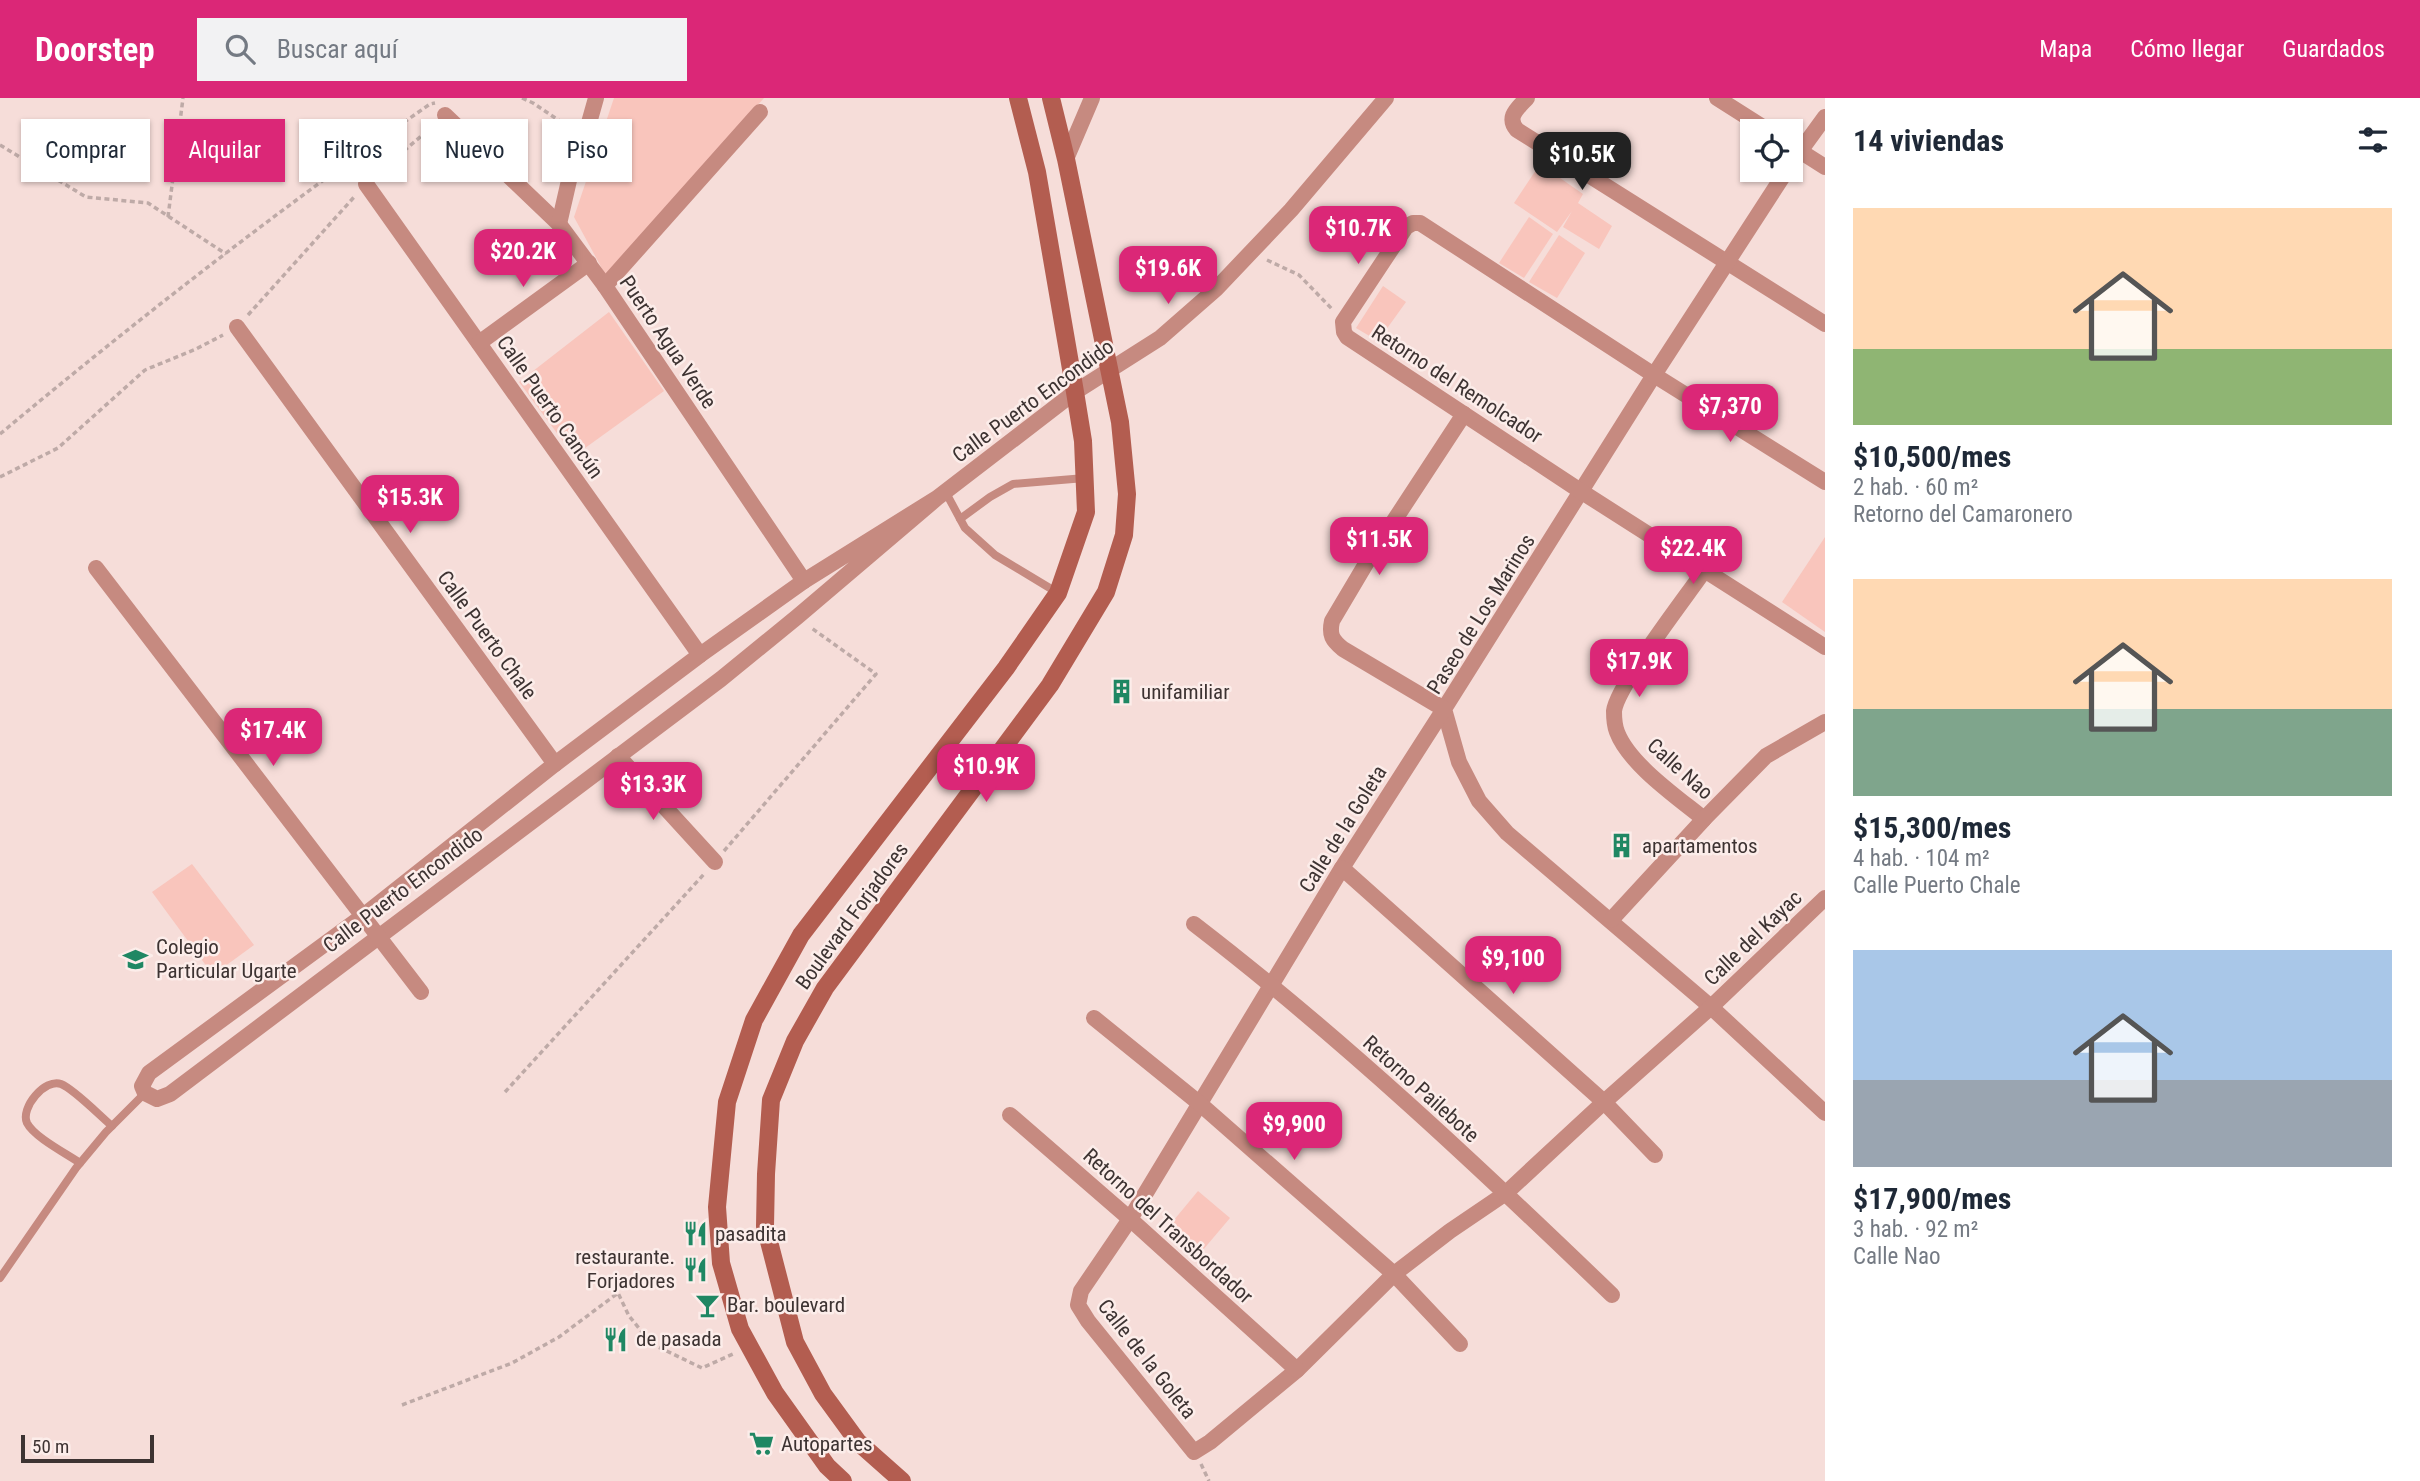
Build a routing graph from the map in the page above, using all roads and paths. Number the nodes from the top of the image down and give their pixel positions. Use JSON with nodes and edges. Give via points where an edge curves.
{"nodes":[{"id":1,"x":183,"y":98,"type":"edge"},
{"id":2,"x":425,"y":98,"type":"edge"},
{"id":3,"x":522,"y":98,"type":"edge"},
{"id":4,"x":596,"y":98,"type":"edge"},
{"id":5,"x":1018,"y":98,"type":"edge"},
{"id":6,"x":1051,"y":98,"type":"edge"},
{"id":7,"x":1093,"y":98,"type":"edge"},
{"id":8,"x":1386,"y":98,"type":"edge"},
{"id":9,"x":1527,"y":98,"type":"edge"},
{"id":10,"x":1717,"y":98,"type":"edge"},
{"id":11,"x":430,"y":104,"type":"junction"},
{"id":12,"x":442,"y":108,"type":"junction"},
{"id":13,"x":760,"y":112,"type":"dead end"},
{"id":14,"x":1825,"y":117,"type":"edge"},
{"id":15,"x":552,"y":118,"type":"dead end"},
{"id":16,"x":1750,"y":119,"type":"edge"},
{"id":17,"x":1803,"y":142,"type":"edge"},
{"id":18,"x":0,"y":145,"type":"edge"},
{"id":19,"x":1803,"y":158,"type":"edge"},
{"id":20,"x":1066,"y":159,"type":"junction"},
{"id":21,"x":1825,"y":167,"type":"edge"},
{"id":22,"x":1779,"y":182,"type":"edge"},
{"id":23,"x":366,"y":184,"type":"junction"},
{"id":24,"x":168,"y":216,"type":"junction"},
{"id":25,"x":559,"y":224,"type":"junction"},
{"id":26,"x":1253,"y":252,"type":"junction"},
{"id":27,"x":226,"y":254,"type":"junction"},
{"id":28,"x":1727,"y":261,"type":"junction"},
{"id":29,"x":589,"y":264,"type":"junction"},
{"id":30,"x":605,"y":286,"type":"junction"},
{"id":31,"x":1343,"y":322,"type":"junction"},
{"id":32,"x":1825,"y":324,"type":"edge"},
{"id":33,"x":237,"y":327,"type":"junction"},
{"id":34,"x":480,"y":343,"type":"junction"},
{"id":35,"x":1109,"y":370,"type":"junction"},
{"id":36,"x":1654,"y":375,"type":"junction"},
{"id":37,"x":1075,"y":392,"type":"junction"},
{"id":38,"x":1464,"y":414,"type":"junction"},
{"id":39,"x":0,"y":434,"type":"edge"},
{"id":40,"x":0,"y":477,"type":"edge"},
{"id":41,"x":1085,"y":478,"type":"junction"},
{"id":42,"x":1825,"y":482,"type":"edge"},
{"id":43,"x":1582,"y":492,"type":"junction"},
{"id":44,"x":941,"y":495,"type":"junction"},
{"id":45,"x":960,"y":519,"type":"junction"},
{"id":46,"x":96,"y":568,"type":"dead end"},
{"id":47,"x":1704,"y":571,"type":"junction"},
{"id":48,"x":804,"y":581,"type":"junction"},
{"id":49,"x":1058,"y":593,"type":"junction"},
{"id":50,"x":1825,"y":647,"type":"edge"},
{"id":51,"x":707,"y":650,"type":"junction"},
{"id":52,"x":732,"y":669,"type":"junction"},
{"id":53,"x":1444,"y":709,"type":"junction"},
{"id":54,"x":1825,"y":722,"type":"edge"},
{"id":55,"x":618,"y":756,"type":"junction"},
{"id":56,"x":555,"y":764,"type":"junction"},
{"id":57,"x":1703,"y":819,"type":"junction"},
{"id":58,"x":715,"y":862,"type":"dead end"},
{"id":59,"x":1342,"y":868,"type":"junction"},
{"id":60,"x":1825,"y":898,"type":"edge"},
{"id":61,"x":1812,"y":910,"type":"junction"},
{"id":62,"x":363,"y":916,"type":"junction"},
{"id":63,"x":1611,"y":920,"type":"junction"},
{"id":64,"x":1825,"y":921,"type":"edge"},
{"id":65,"x":1194,"y":924,"type":"dead end"},
{"id":66,"x":378,"y":936,"type":"junction"},
{"id":67,"x":1273,"y":985,"type":"junction"},
{"id":68,"x":421,"y":992,"type":"dead end"},
{"id":69,"x":1711,"y":1007,"type":"junction"},
{"id":70,"x":1094,"y":1017,"type":"dead end"},
{"id":71,"x":221,"y":1020,"type":"junction"},
{"id":72,"x":236,"y":1042,"type":"junction"},
{"id":73,"x":145,"y":1093,"type":"junction"},
{"id":74,"x":1604,"y":1102,"type":"junction"},
{"id":75,"x":1199,"y":1103,"type":"junction"},
{"id":76,"x":1825,"y":1113,"type":"edge"},
{"id":77,"x":1010,"y":1115,"type":"dead end"},
{"id":78,"x":112,"y":1126,"type":"junction"},
{"id":79,"x":1655,"y":1155,"type":"dead end"},
{"id":80,"x":80,"y":1163,"type":"junction"},
{"id":81,"x":1506,"y":1193,"type":"junction"},
{"id":82,"x":1130,"y":1219,"type":"junction"},
{"id":83,"x":1394,"y":1274,"type":"junction"},
{"id":84,"x":0,"y":1279,"type":"edge"},
{"id":85,"x":1612,"y":1295,"type":"dead end"},
{"id":86,"x":1460,"y":1343,"type":"dead end"},
{"id":87,"x":750,"y":1347,"type":"junction"},
{"id":88,"x":1297,"y":1370,"type":"junction"},
{"id":89,"x":402,"y":1405,"type":"dead end"},
{"id":90,"x":1203,"y":1469,"type":"dead end"},
{"id":91,"x":843,"y":1481,"type":"edge"},
{"id":92,"x":902,"y":1481,"type":"edge"},
{"id":93,"x":1209,"y":1481,"type":"edge"}],
"edges":[{"from":1,"to":24,"type":"path"},
{"from":2,"to":11,"type":"path"},
{"from":3,"to":15,"type":"path"},
{"from":4,"to":25,"type":"street","via":[[573,163]]},
{"from":5,"to":37,"type":"main road","name":"Boulevard Forjadores","via":[[1037,172]]},
{"from":6,"to":20,"type":"main road","name":"Boulevard Forjadores"},
{"from":7,"to":20,"type":"street"},
{"from":8,"to":26,"type":"street","name":"Calle Puerto Encondido"},
{"from":9,"to":28,"type":"street","via":[[1513,114],[1517,130]]},
{"from":10,"to":16,"type":"street"},
{"from":11,"to":12,"type":"path"},
{"from":11,"to":27,"type":"path","via":[[341,165]]},
{"from":12,"to":23,"type":"path"},
{"from":12,"to":25,"type":"street","name":"Puerto Agua Verde"},
{"from":13,"to":30,"type":"street"},
{"from":14,"to":17,"type":"street"},
{"from":18,"to":24,"type":"path","via":[[86,197],[148,203]]},
{"from":19,"to":21,"type":"street"},
{"from":20,"to":35,"type":"main road","name":"Boulevard Forjadores"},
{"from":22,"to":28,"type":"street","name":"Paseo de Los Marinos"},
{"from":23,"to":33,"type":"path"},
{"from":23,"to":34,"type":"street","name":"Calle Puerto Cancún"},
{"from":24,"to":27,"type":"path"},
{"from":25,"to":29,"type":"street","name":"Puerto Agua Verde"},
{"from":26,"to":31,"type":"path","via":[[1299,275]]},
{"from":26,"to":35,"type":"street","name":"Calle Puerto Encondido","via":[[1160,338]]},
{"from":27,"to":39,"type":"path"},
{"from":28,"to":32,"type":"street"},
{"from":28,"to":36,"type":"street","name":"Paseo de Los Marinos"},
{"from":29,"to":30,"type":"street","name":"Puerto Agua Verde"},
{"from":29,"to":34,"type":"street"},
{"from":30,"to":48,"type":"street","name":"Puerto Agua Verde"},
{"from":31,"to":36,"type":"street","name":"Retorno del Remolcador","via":[[1406,227],[1420,223]]},
{"from":31,"to":38,"type":"street","name":"Retorno del Remolcador","via":[[1347,337]]},
{"from":33,"to":40,"type":"path","via":[[145,370],[58,448]]},
{"from":33,"to":56,"type":"street","name":"Calle Puerto Chale"},
{"from":34,"to":51,"type":"street","name":"Calle Puerto Cancún"},
{"from":35,"to":37,"type":"street","name":"Calle Puerto Encondido"},
{"from":35,"to":92,"type":"main road","name":"Boulevard Forjadores","via":[[1127,494],[1124,535],[1106,592],[1050,685],[825,988],[795,1041],[771,1100],[765,1226],[795,1342],[823,1394],[859,1442]]},
{"from":36,"to":42,"type":"street","name":"Retorno del Remolcador"},
{"from":36,"to":43,"type":"street","name":"Paseo de Los Marinos"},
{"from":37,"to":41,"type":"main road","name":"Boulevard Forjadores"},
{"from":37,"to":44,"type":"street","name":"Calle Puerto Encondido"},
{"from":38,"to":43,"type":"street","name":"Retorno del Remolcador"},
{"from":38,"to":53,"type":"street","via":[[1367,562],[1330,632],[1343,649]]},
{"from":41,"to":45,"type":"lane","via":[[1013,484]]},
{"from":41,"to":49,"type":"main road","name":"Boulevard Forjadores","via":[[1086,512]]},
{"from":43,"to":47,"type":"street","name":"Retorno del Remolcador"},
{"from":43,"to":53,"type":"street","name":"Paseo de Los Marinos"},
{"from":44,"to":45,"type":"lane"},
{"from":44,"to":48,"type":"street","name":"Calle Puerto Encondido"},
{"from":44,"to":52,"type":"street","name":"Calle Puerto Encondido"},
{"from":45,"to":49,"type":"lane","via":[[995,555]]},
{"from":46,"to":62,"type":"street"},
{"from":47,"to":50,"type":"street","name":"Retorno del Remolcador"},
{"from":47,"to":57,"type":"street","name":"Calle Nao","via":[[1623,688],[1614,710],[1616,731],[1629,751]]},
{"from":48,"to":51,"type":"street","name":"Calle Puerto Encondido"},
{"from":49,"to":87,"type":"main road","name":"Boulevard Forjadores","via":[[801,935],[754,1020],[727,1102],[717,1207],[721,1263],[740,1329]]},
{"from":51,"to":52,"type":"street","name":"Calle Puerto Cancún"},
{"from":51,"to":56,"type":"street","name":"Calle Puerto Encondido"},
{"from":52,"to":55,"type":"street","name":"Calle Puerto Encondido"},
{"from":53,"to":59,"type":"street","name":"Calle de la Goleta"},
{"from":53,"to":63,"type":"street","name":"Paseo de Los Marinos","via":[[1459,762],[1479,801],[1507,833]]},
{"from":54,"to":57,"type":"street","via":[[1766,757]]},
{"from":55,"to":58,"type":"street"},
{"from":55,"to":66,"type":"street","name":"Calle Puerto Encondido"},
{"from":56,"to":62,"type":"street","name":"Calle Puerto Encondido"},
{"from":57,"to":63,"type":"street"},
{"from":59,"to":67,"type":"street","name":"Calle de la Goleta"},
{"from":59,"to":74,"type":"street"},
{"from":60,"to":61,"type":"street","name":"Calle del Kayac"},
{"from":61,"to":64,"type":"street"},
{"from":61,"to":69,"type":"street","name":"Calle del Kayac"},
{"from":62,"to":66,"type":"street"},
{"from":62,"to":71,"type":"street","name":"Calle Puerto Encondido"},
{"from":63,"to":69,"type":"street","name":"Paseo de Los Marinos"},
{"from":65,"to":67,"type":"street","name":"Retorno Pailebote"},
{"from":66,"to":68,"type":"street"},
{"from":66,"to":72,"type":"street","name":"Calle Puerto Encondido"},
{"from":67,"to":75,"type":"street","name":"Calle de la Goleta"},
{"from":67,"to":81,"type":"street","name":"Retorno Pailebote"},
{"from":69,"to":74,"type":"street","name":"Calle de la Goleta"},
{"from":69,"to":76,"type":"street","name":"Paseo de Los Marinos"},
{"from":70,"to":75,"type":"street"},
{"from":71,"to":72,"type":"street"},
{"from":71,"to":73,"type":"street","name":"Calle Puerto Encondido","via":[[149,1073],[142,1086]]},
{"from":72,"to":73,"type":"street","name":"Calle Puerto Encondido","via":[[170,1094],[158,1099]]},
{"from":73,"to":78,"type":"lane"},
{"from":74,"to":79,"type":"street"},
{"from":74,"to":81,"type":"street","name":"Calle de la Goleta"},
{"from":75,"to":82,"type":"street","name":"Calle de la Goleta"},
{"from":75,"to":83,"type":"street"},
{"from":77,"to":82,"type":"street","name":"Retorno del Transbordador"},
{"from":78,"to":80,"type":"lane"},
{"from":78,"to":80,"type":"lane","via":[[65,1086],[48,1084],[40,1091],[28,1108],[27,1123]]},
{"from":80,"to":84,"type":"lane"},
{"from":81,"to":83,"type":"street","name":"Calle de la Goleta"},
{"from":81,"to":85,"type":"street","name":"Retorno Pailebote"},
{"from":82,"to":88,"type":"street","name":"Retorno del Transbordador"},
{"from":82,"to":88,"type":"street","name":"Calle de la Goleta","via":[[1081,1291],[1078,1305],[1194,1452]]},
{"from":83,"to":86,"type":"street"},
{"from":83,"to":88,"type":"street","name":"Calle de la Goleta"},
{"from":87,"to":89,"type":"path","via":[[702,1368],[652,1344],[629,1316],[618,1293],[559,1337],[512,1363]]},
{"from":87,"to":91,"type":"main road","name":"Boulevard Forjadores","via":[[775,1393]]},
{"from":90,"to":93,"type":"path"}]}
